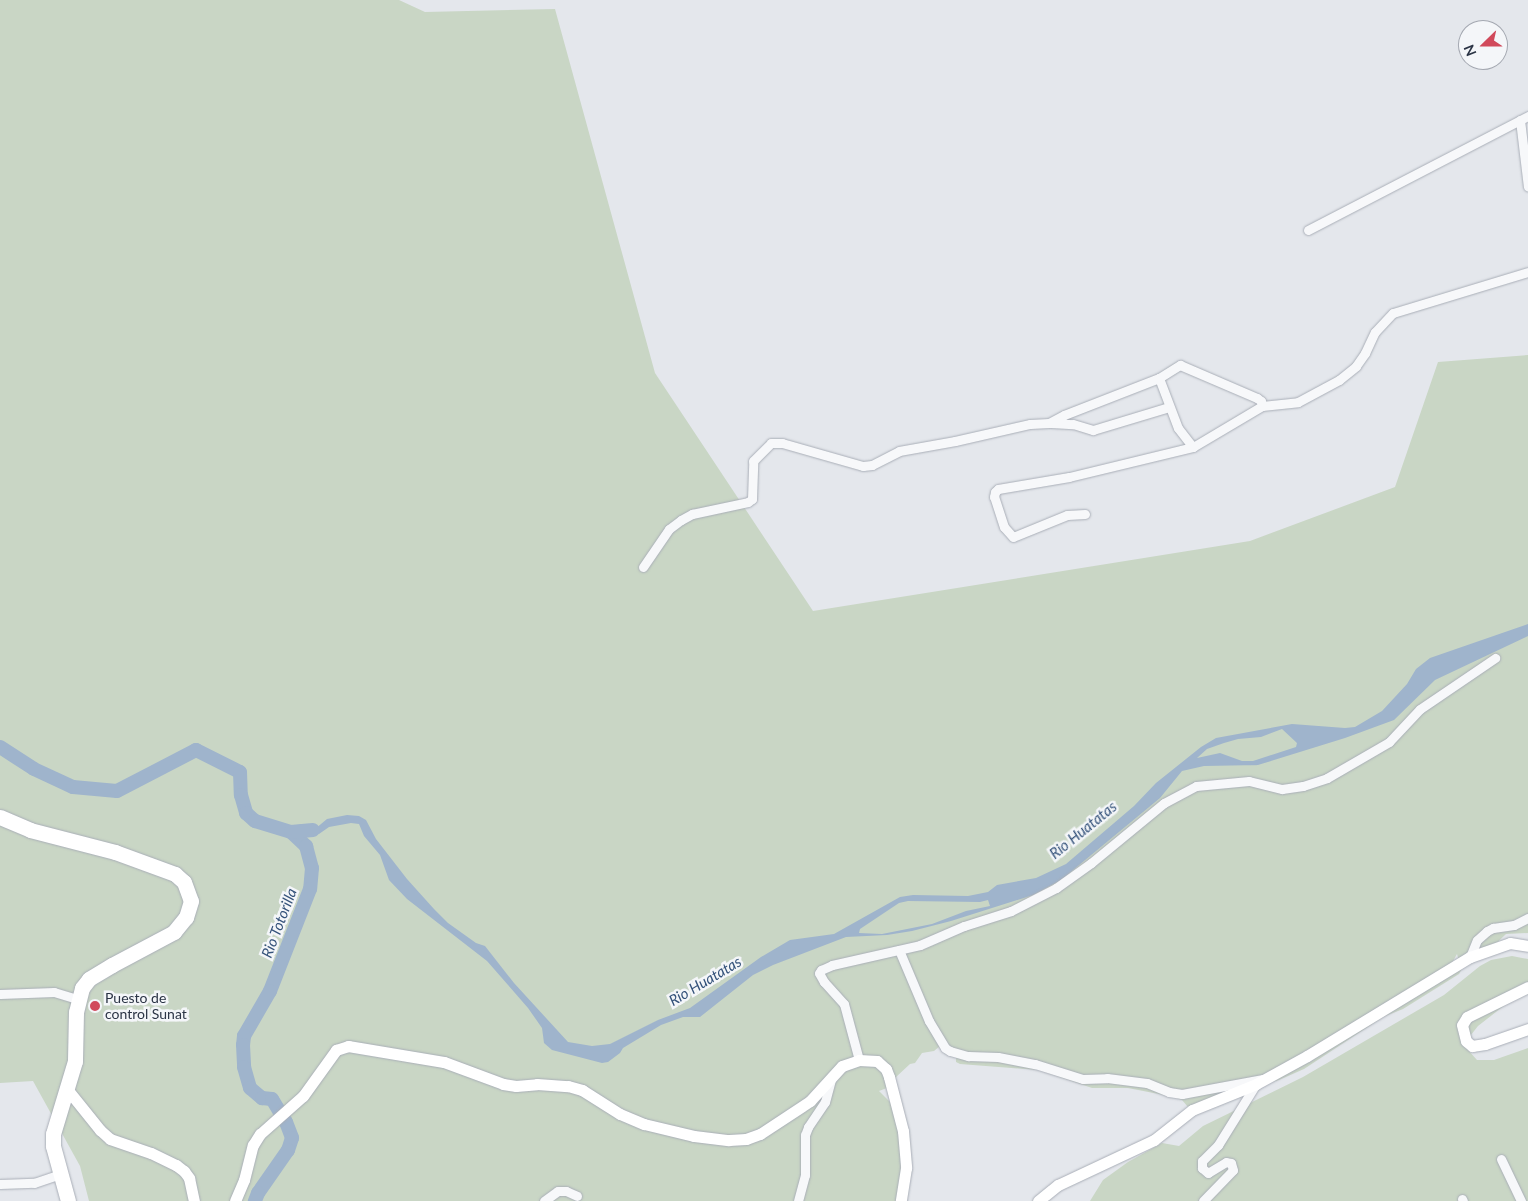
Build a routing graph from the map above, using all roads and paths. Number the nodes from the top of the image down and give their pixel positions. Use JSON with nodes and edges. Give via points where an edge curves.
{"nodes":[{"id":1,"x":1524,"y":118,"type":"edge"},
{"id":2,"x":1528,"y":187,"type":"edge"},
{"id":3,"x":1308,"y":230,"type":"dead end"},
{"id":4,"x":1528,"y":272,"type":"edge"},
{"id":5,"x":1159,"y":378,"type":"junction"},
{"id":6,"x":1262,"y":406,"type":"junction"},
{"id":7,"x":1169,"y":407,"type":"junction"},
{"id":8,"x":1049,"y":423,"type":"junction"},
{"id":9,"x":1193,"y":446,"type":"junction"},
{"id":10,"x":1085,"y":514,"type":"dead end"},
{"id":11,"x":643,"y":567,"type":"dead end"},
{"id":12,"x":1495,"y":658,"type":"dead end"},
{"id":13,"x":0,"y":817,"type":"edge"},
{"id":14,"x":1528,"y":918,"type":"edge"},
{"id":15,"x":1528,"y":946,"type":"edge"},
{"id":16,"x":899,"y":950,"type":"junction"},
{"id":17,"x":1470,"y":957,"type":"junction"},
{"id":18,"x":1528,"y":987,"type":"edge"},
{"id":19,"x":0,"y":994,"type":"edge"},
{"id":20,"x":77,"y":999,"type":"junction"},
{"id":21,"x":1528,"y":1029,"type":"edge"},
{"id":22,"x":859,"y":1060,"type":"junction"},
{"id":23,"x":832,"y":1076,"type":"junction"},
{"id":24,"x":1267,"y":1078,"type":"junction"},
{"id":25,"x":1256,"y":1084,"type":"junction"},
{"id":26,"x":68,"y":1089,"type":"junction"},
{"id":27,"x":1501,"y":1159,"type":"dead end"},
{"id":28,"x":60,"y":1174,"type":"junction"},
{"id":29,"x":0,"y":1184,"type":"edge"},
{"id":30,"x":577,"y":1196,"type":"dead end"},
{"id":31,"x":68,"y":1201,"type":"edge"},
{"id":32,"x":194,"y":1201,"type":"edge"},
{"id":33,"x":235,"y":1201,"type":"edge"},
{"id":34,"x":544,"y":1201,"type":"edge"},
{"id":35,"x":798,"y":1201,"type":"edge"},
{"id":36,"x":901,"y":1201,"type":"edge"},
{"id":37,"x":1038,"y":1201,"type":"edge"},
{"id":38,"x":1203,"y":1201,"type":"edge"},
{"id":39,"x":1521,"y":1201,"type":"edge"}],
"edges":[{"from":1,"to":2,"type":"street"},
{"from":1,"to":3,"type":"street"},
{"from":4,"to":6,"type":"street","via":[[1394,314],[1375,332],[1366,353],[1346,375],[1298,402]]},
{"from":5,"to":6,"type":"street","via":[[1180,365],[1257,398]]},
{"from":5,"to":7,"type":"street"},
{"from":5,"to":8,"type":"street"},
{"from":6,"to":9,"type":"street"},
{"from":7,"to":8,"type":"street","via":[[1093,430],[1073,424]]},
{"from":7,"to":9,"type":"street","via":[[1183,436]]},
{"from":8,"to":11,"type":"street","via":[[1030,424],[899,451],[872,465],[863,466],[782,443],[771,443],[753,461],[752,498],[748,502],[692,514],[681,520],[669,529]]},
{"from":9,"to":10,"type":"street","via":[[1069,477],[998,489],[994,497],[1004,526],[1013,537],[1067,515]]},
{"from":12,"to":16,"type":"street","via":[[1420,709],[1389,742],[1327,778],[1282,789],[1249,782],[1196,786],[1164,803],[1090,863],[1042,896],[1011,911]]},
{"from":13,"to":20,"type":"highway","via":[[30,830],[115,852],[175,874],[189,891],[190,910],[174,932],[89,979]]},
{"from":14,"to":17,"type":"street","via":[[1487,931],[1477,940]]},
{"from":15,"to":17,"type":"street","via":[[1510,942]]},
{"from":16,"to":22,"type":"street","via":[[832,966],[819,973],[844,1004]]},
{"from":16,"to":24,"type":"street","via":[[929,1021],[950,1051],[1035,1064],[1083,1079],[1147,1083],[1182,1094]]},
{"from":17,"to":24,"type":"street"},
{"from":18,"to":21,"type":"street","via":[[1468,1017],[1462,1025],[1466,1041],[1472,1046]]},
{"from":19,"to":20,"type":"street","via":[[54,992]]},
{"from":20,"to":26,"type":"highway","via":[[75,1060]]},
{"from":22,"to":23,"type":"street","via":[[842,1066]]},
{"from":22,"to":36,"type":"street","via":[[882,1064],[900,1112],[906,1150]]},
{"from":23,"to":33,"type":"street","via":[[810,1101],[760,1134],[729,1140],[694,1136],[644,1124],[620,1114],[582,1090],[568,1086],[503,1084],[444,1062],[344,1046],[336,1050],[303,1096],[260,1134],[253,1144]]},
{"from":23,"to":35,"type":"street","via":[[825,1102],[805,1135],[806,1175]]},
{"from":24,"to":25,"type":"street"},
{"from":25,"to":37,"type":"street","via":[[1192,1110],[1154,1140],[1058,1185]]},
{"from":25,"to":38,"type":"street","via":[[1218,1145],[1202,1161],[1202,1168],[1208,1173],[1226,1162],[1231,1163],[1233,1170]]},
{"from":26,"to":28,"type":"highway","via":[[53,1134]]},
{"from":26,"to":32,"type":"street","via":[[110,1138],[176,1164],[184,1171],[189,1178]]},
{"from":27,"to":39,"type":"street"},
{"from":28,"to":29,"type":"street","via":[[34,1183]]},
{"from":28,"to":31,"type":"highway"},
{"from":30,"to":34,"type":"street","via":[[558,1191]]}]}
